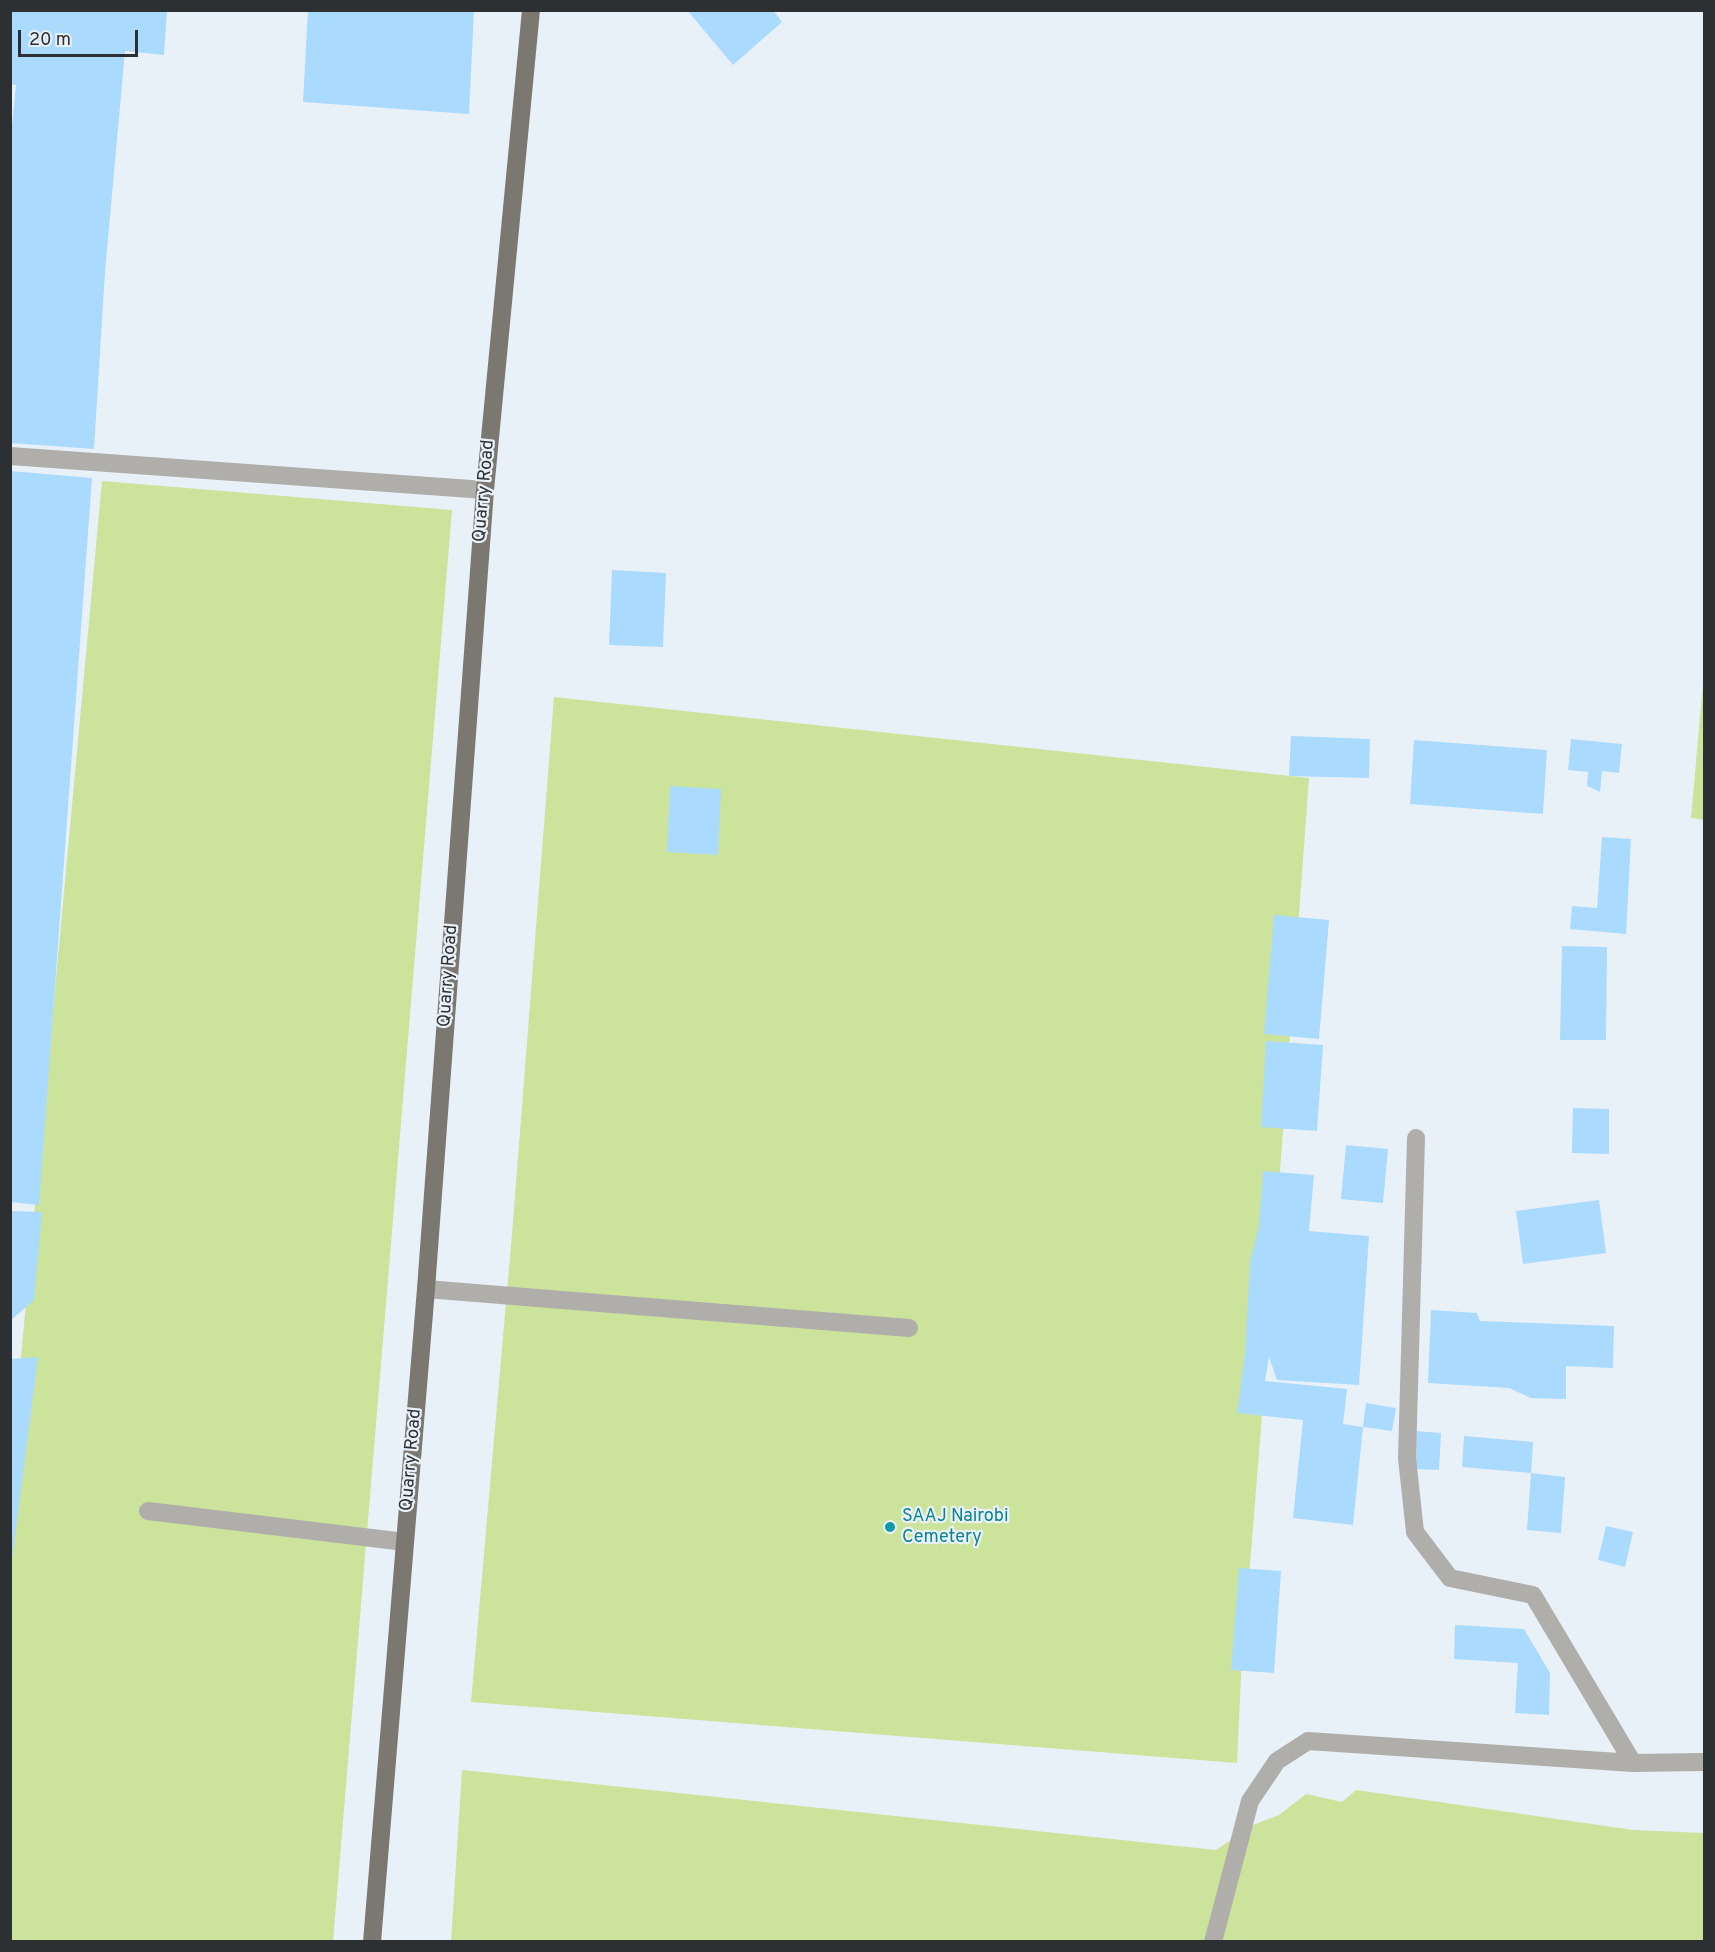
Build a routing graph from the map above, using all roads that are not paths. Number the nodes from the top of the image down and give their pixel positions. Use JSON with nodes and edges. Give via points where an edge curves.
{"nodes":[{"id":1,"x":531,"y":10,"type":"edge"},
{"id":2,"x":10,"y":456,"type":"edge"},
{"id":3,"x":485,"y":490,"type":"junction"},
{"id":4,"x":1416,"y":1138,"type":"dead end"},
{"id":5,"x":426,"y":1289,"type":"junction"},
{"id":6,"x":909,"y":1328,"type":"dead end"},
{"id":7,"x":148,"y":1510,"type":"dead end"},
{"id":8,"x":405,"y":1542,"type":"junction"},
{"id":9,"x":1704,"y":1761,"type":"edge"},
{"id":10,"x":1633,"y":1763,"type":"junction"},
{"id":11,"x":372,"y":1941,"type":"edge"},
{"id":12,"x":1213,"y":1941,"type":"edge"}],
"edges":[{"from":1,"to":3,"type":"main road","name":"Quarry Road"},
{"from":2,"to":3,"type":"lane"},
{"from":3,"to":5,"type":"main road","name":"Quarry Road"},
{"from":4,"to":10,"type":"lane","via":[[1407,1458],[1415,1532],[1450,1578],[1533,1595]]},
{"from":5,"to":6,"type":"lane"},
{"from":5,"to":8,"type":"main road","name":"Quarry Road"},
{"from":7,"to":8,"type":"lane"},
{"from":8,"to":11,"type":"main road","name":"Quarry Road"},
{"from":9,"to":10,"type":"lane"},
{"from":10,"to":12,"type":"lane","via":[[1308,1741],[1277,1761],[1250,1800]]}]}
